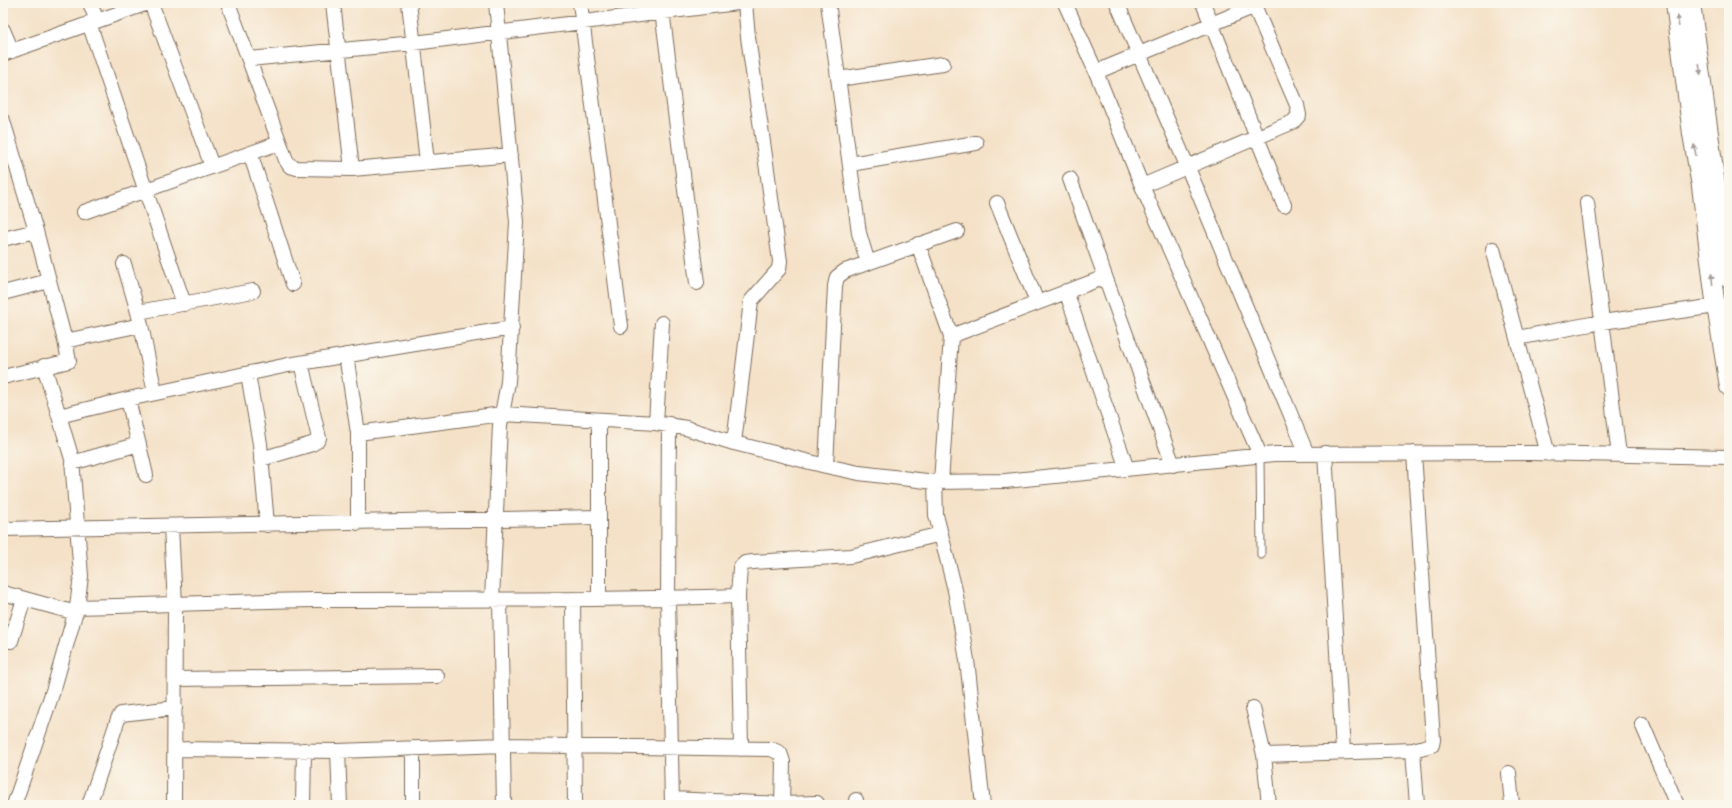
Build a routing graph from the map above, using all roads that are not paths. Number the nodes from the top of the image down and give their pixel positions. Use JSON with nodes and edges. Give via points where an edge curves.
{"nodes":[{"id":1,"x":90,"y":3,"type":"edge"},
{"id":2,"x":148,"y":3,"type":"edge"},
{"id":3,"x":151,"y":3,"type":"edge"},
{"id":4,"x":228,"y":3,"type":"edge"},
{"id":5,"x":333,"y":3,"type":"edge"},
{"id":6,"x":410,"y":3,"type":"edge"},
{"id":7,"x":496,"y":3,"type":"edge"},
{"id":8,"x":580,"y":3,"type":"edge"},
{"id":9,"x":737,"y":3,"type":"edge"},
{"id":10,"x":745,"y":3,"type":"edge"},
{"id":11,"x":828,"y":3,"type":"edge"},
{"id":12,"x":1065,"y":3,"type":"edge"},
{"id":13,"x":1117,"y":3,"type":"edge"},
{"id":14,"x":1203,"y":3,"type":"edge"},
{"id":15,"x":1675,"y":3,"type":"edge"},
{"id":16,"x":1691,"y":3,"type":"edge"},
{"id":17,"x":1254,"y":5,"type":"edge"},
{"id":18,"x":661,"y":8,"type":"edge"},
{"id":19,"x":93,"y":22,"type":"junction"},
{"id":20,"x":582,"y":22,"type":"junction"},
{"id":21,"x":1212,"y":25,"type":"junction"},
{"id":22,"x":3,"y":30,"type":"edge"},
{"id":23,"x":500,"y":32,"type":"junction"},
{"id":24,"x":414,"y":43,"type":"junction"},
{"id":25,"x":339,"y":51,"type":"junction"},
{"id":26,"x":8,"y":52,"type":"edge"},
{"id":27,"x":1138,"y":54,"type":"junction"},
{"id":28,"x":248,"y":59,"type":"junction"},
{"id":29,"x":943,"y":64,"type":"dead end"},
{"id":30,"x":1096,"y":72,"type":"junction"},
{"id":31,"x":838,"y":79,"type":"junction"},
{"id":32,"x":3,"y":121,"type":"edge"},
{"id":33,"x":1257,"y":136,"type":"junction"},
{"id":34,"x":280,"y":143,"type":"junction"},
{"id":35,"x":976,"y":144,"type":"dead end"},
{"id":36,"x":250,"y":153,"type":"junction"},
{"id":37,"x":511,"y":155,"type":"junction"},
{"id":38,"x":427,"y":162,"type":"junction"},
{"id":39,"x":850,"y":164,"type":"junction"},
{"id":40,"x":212,"y":166,"type":"junction"},
{"id":41,"x":1188,"y":168,"type":"junction"},
{"id":42,"x":352,"y":169,"type":"junction"},
{"id":43,"x":1070,"y":179,"type":"dead end"},
{"id":44,"x":1142,"y":186,"type":"junction"},
{"id":45,"x":147,"y":190,"type":"junction"},
{"id":46,"x":997,"y":203,"type":"dead end"},
{"id":47,"x":1587,"y":203,"type":"dead end"},
{"id":48,"x":1284,"y":205,"type":"dead end"},
{"id":49,"x":84,"y":212,"type":"dead end"},
{"id":50,"x":36,"y":231,"type":"junction"},
{"id":51,"x":957,"y":231,"type":"dead end"},
{"id":52,"x":3,"y":239,"type":"edge"},
{"id":53,"x":918,"y":244,"type":"junction"},
{"id":54,"x":1493,"y":249,"type":"dead end"},
{"id":55,"x":868,"y":262,"type":"junction"},
{"id":56,"x":124,"y":264,"type":"dead end"},
{"id":57,"x":1105,"y":277,"type":"junction"},
{"id":58,"x":1729,"y":280,"type":"edge"},
{"id":59,"x":49,"y":281,"type":"junction"},
{"id":60,"x":697,"y":283,"type":"dead end"},
{"id":61,"x":293,"y":284,"type":"dead end"},
{"id":62,"x":253,"y":291,"type":"dead end"},
{"id":63,"x":1066,"y":291,"type":"junction"},
{"id":64,"x":3,"y":293,"type":"edge"},
{"id":65,"x":1037,"y":302,"type":"junction"},
{"id":66,"x":184,"y":304,"type":"junction"},
{"id":67,"x":1716,"y":306,"type":"junction"},
{"id":68,"x":140,"y":318,"type":"junction"},
{"id":69,"x":1602,"y":322,"type":"junction"},
{"id":70,"x":662,"y":323,"type":"dead end"},
{"id":71,"x":621,"y":326,"type":"dead end"},
{"id":72,"x":512,"y":328,"type":"junction"},
{"id":73,"x":951,"y":336,"type":"junction"},
{"id":74,"x":1517,"y":338,"type":"junction"},
{"id":75,"x":65,"y":341,"type":"junction"},
{"id":76,"x":346,"y":355,"type":"junction"},
{"id":77,"x":301,"y":363,"type":"junction"},
{"id":78,"x":44,"y":366,"type":"junction"},
{"id":79,"x":248,"y":374,"type":"junction"},
{"id":80,"x":3,"y":377,"type":"edge"},
{"id":81,"x":1729,"y":386,"type":"edge"},
{"id":82,"x":155,"y":394,"type":"junction"},
{"id":83,"x":128,"y":399,"type":"junction"},
{"id":84,"x":502,"y":414,"type":"junction"},
{"id":85,"x":59,"y":416,"type":"junction"},
{"id":86,"x":598,"y":420,"type":"junction"},
{"id":87,"x":663,"y":423,"type":"junction"},
{"id":88,"x":358,"y":433,"type":"junction"},
{"id":89,"x":734,"y":443,"type":"junction"},
{"id":90,"x":139,"y":444,"type":"junction"},
{"id":91,"x":1414,"y":453,"type":"junction"},
{"id":92,"x":1307,"y":454,"type":"junction"},
{"id":93,"x":1325,"y":454,"type":"junction"},
{"id":94,"x":1548,"y":454,"type":"junction"},
{"id":95,"x":1260,"y":455,"type":"junction"},
{"id":96,"x":1619,"y":455,"type":"junction"},
{"id":97,"x":1729,"y":457,"type":"edge"},
{"id":98,"x":261,"y":459,"type":"junction"},
{"id":99,"x":72,"y":463,"type":"junction"},
{"id":100,"x":1173,"y":464,"type":"junction"},
{"id":101,"x":826,"y":466,"type":"junction"},
{"id":102,"x":1127,"y":469,"type":"junction"},
{"id":103,"x":146,"y":475,"type":"dead end"},
{"id":104,"x":938,"y":482,"type":"junction"},
{"id":105,"x":599,"y":518,"type":"junction"},
{"id":106,"x":496,"y":520,"type":"junction"},
{"id":107,"x":358,"y":523,"type":"junction"},
{"id":108,"x":267,"y":525,"type":"junction"},
{"id":109,"x":171,"y":526,"type":"junction"},
{"id":110,"x":78,"y":528,"type":"junction"},
{"id":111,"x":3,"y":529,"type":"edge"},
{"id":112,"x":941,"y":534,"type":"junction"},
{"id":113,"x":1261,"y":555,"type":"dead end"},
{"id":114,"x":3,"y":593,"type":"edge"},
{"id":115,"x":738,"y":596,"type":"junction"},
{"id":116,"x":668,"y":598,"type":"junction"},
{"id":117,"x":24,"y":599,"type":"junction"},
{"id":118,"x":573,"y":599,"type":"junction"},
{"id":119,"x":599,"y":599,"type":"junction"},
{"id":120,"x":496,"y":600,"type":"junction"},
{"id":121,"x":175,"y":604,"type":"junction"},
{"id":122,"x":77,"y":610,"type":"junction"},
{"id":123,"x":11,"y":641,"type":"dead end"},
{"id":124,"x":438,"y":676,"type":"dead end"},
{"id":125,"x":175,"y":679,"type":"junction"},
{"id":126,"x":175,"y":708,"type":"junction"},
{"id":127,"x":1253,"y":708,"type":"dead end"},
{"id":128,"x":1642,"y":724,"type":"dead end"},
{"id":129,"x":504,"y":745,"type":"junction"},
{"id":130,"x":574,"y":747,"type":"junction"},
{"id":131,"x":413,"y":748,"type":"junction"},
{"id":132,"x":671,"y":748,"type":"junction"},
{"id":133,"x":175,"y":749,"type":"junction"},
{"id":134,"x":741,"y":749,"type":"junction"},
{"id":135,"x":304,"y":750,"type":"junction"},
{"id":136,"x":1413,"y":750,"type":"junction"},
{"id":137,"x":338,"y":751,"type":"junction"},
{"id":138,"x":1342,"y":751,"type":"junction"},
{"id":139,"x":1264,"y":755,"type":"junction"},
{"id":140,"x":1509,"y":773,"type":"dead end"},
{"id":141,"x":672,"y":802,"type":"edge"},
{"id":142,"x":782,"y":804,"type":"edge"},
{"id":143,"x":817,"y":804,"type":"dead end"},
{"id":144,"x":14,"y":805,"type":"edge"},
{"id":145,"x":89,"y":805,"type":"edge"},
{"id":146,"x":174,"y":805,"type":"edge"},
{"id":147,"x":303,"y":805,"type":"edge"},
{"id":148,"x":340,"y":805,"type":"edge"},
{"id":149,"x":413,"y":805,"type":"edge"},
{"id":150,"x":504,"y":805,"type":"edge"},
{"id":151,"x":575,"y":805,"type":"edge"},
{"id":152,"x":983,"y":805,"type":"edge"},
{"id":153,"x":1269,"y":805,"type":"edge"},
{"id":154,"x":1417,"y":805,"type":"edge"},
{"id":155,"x":1512,"y":805,"type":"edge"},
{"id":156,"x":1677,"y":805,"type":"edge"}],
"edges":[{"from":1,"to":19,"type":"street"},
{"from":2,"to":19,"type":"street"},
{"from":3,"to":40,"type":"street"},
{"from":4,"to":28,"type":"street"},
{"from":5,"to":25,"type":"street"},
{"from":6,"to":24,"type":"street"},
{"from":7,"to":23,"type":"street"},
{"from":8,"to":20,"type":"street"},
{"from":9,"to":18,"type":"street"},
{"from":10,"to":89,"type":"street","via":[[780,269],[751,301]]},
{"from":11,"to":31,"type":"street"},
{"from":12,"to":30,"type":"street"},
{"from":13,"to":27,"type":"street"},
{"from":14,"to":21,"type":"street"},
{"from":67,"to":15,"type":"street","one_way":true},
{"from":16,"to":58,"type":"street","one_way":true},
{"from":17,"to":21,"type":"street"},
{"from":17,"to":33,"type":"street","via":[[1297,104],[1299,115],[1293,122]]},
{"from":18,"to":20,"type":"street"},
{"from":18,"to":60,"type":"street"},
{"from":19,"to":26,"type":"street"},
{"from":19,"to":45,"type":"street"},
{"from":20,"to":23,"type":"street"},
{"from":20,"to":71,"type":"street"},
{"from":21,"to":27,"type":"street"},
{"from":21,"to":33,"type":"street"},
{"from":22,"to":26,"type":"street"},
{"from":23,"to":24,"type":"street"},
{"from":23,"to":37,"type":"street"},
{"from":24,"to":25,"type":"street"},
{"from":24,"to":38,"type":"street"},
{"from":25,"to":28,"type":"street"},
{"from":25,"to":42,"type":"street"},
{"from":27,"to":30,"type":"street"},
{"from":27,"to":41,"type":"street"},
{"from":28,"to":34,"type":"street"},
{"from":29,"to":31,"type":"street"},
{"from":30,"to":44,"type":"street"},
{"from":31,"to":39,"type":"street"},
{"from":32,"to":50,"type":"street"},
{"from":33,"to":41,"type":"street"},
{"from":33,"to":48,"type":"street"},
{"from":34,"to":36,"type":"street"},
{"from":34,"to":42,"type":"street","via":[[290,166]]},
{"from":35,"to":39,"type":"street"},
{"from":36,"to":40,"type":"street"},
{"from":36,"to":61,"type":"street"},
{"from":37,"to":38,"type":"street"},
{"from":37,"to":72,"type":"street","via":[[517,222]]},
{"from":38,"to":42,"type":"street"},
{"from":39,"to":55,"type":"street","via":[[859,233]]},
{"from":40,"to":45,"type":"street"},
{"from":41,"to":44,"type":"street"},
{"from":41,"to":92,"type":"street"},
{"from":43,"to":57,"type":"street"},
{"from":44,"to":95,"type":"street"},
{"from":45,"to":49,"type":"street"},
{"from":45,"to":66,"type":"street"},
{"from":46,"to":65,"type":"street"},
{"from":47,"to":69,"type":"street"},
{"from":50,"to":52,"type":"street"},
{"from":50,"to":59,"type":"street"},
{"from":51,"to":53,"type":"street"},
{"from":53,"to":55,"type":"street"},
{"from":53,"to":73,"type":"street"},
{"from":54,"to":74,"type":"street"},
{"from":55,"to":101,"type":"street","via":[[845,271],[837,277],[834,286]]},
{"from":56,"to":68,"type":"street"},
{"from":57,"to":63,"type":"street"},
{"from":57,"to":100,"type":"street"},
{"from":59,"to":64,"type":"street"},
{"from":59,"to":75,"type":"street"},
{"from":62,"to":66,"type":"street"},
{"from":63,"to":65,"type":"street"},
{"from":63,"to":102,"type":"street"},
{"from":65,"to":73,"type":"street"},
{"from":66,"to":68,"type":"street"},
{"from":67,"to":69,"type":"street"},
{"from":67,"to":81,"type":"street"},
{"from":68,"to":75,"type":"street"},
{"from":68,"to":82,"type":"street"},
{"from":69,"to":74,"type":"street"},
{"from":69,"to":96,"type":"street"},
{"from":70,"to":87,"type":"street"},
{"from":72,"to":76,"type":"street"},
{"from":72,"to":84,"type":"street","via":[[508,382]]},
{"from":73,"to":104,"type":"street"},
{"from":74,"to":94,"type":"street"},
{"from":75,"to":78,"type":"street","via":[[69,360]]},
{"from":76,"to":77,"type":"street"},
{"from":76,"to":88,"type":"street"},
{"from":77,"to":79,"type":"street"},
{"from":77,"to":98,"type":"street","via":[[319,438],[312,444]]},
{"from":78,"to":80,"type":"street"},
{"from":78,"to":85,"type":"street"},
{"from":79,"to":82,"type":"street"},
{"from":79,"to":98,"type":"street"},
{"from":82,"to":83,"type":"street"},
{"from":83,"to":85,"type":"street"},
{"from":83,"to":90,"type":"street"},
{"from":84,"to":86,"type":"street"},
{"from":84,"to":88,"type":"street"},
{"from":84,"to":106,"type":"street"},
{"from":85,"to":99,"type":"street"},
{"from":86,"to":87,"type":"street"},
{"from":86,"to":105,"type":"street"},
{"from":87,"to":89,"type":"street"},
{"from":87,"to":116,"type":"street"},
{"from":88,"to":107,"type":"street"},
{"from":89,"to":101,"type":"street"},
{"from":90,"to":99,"type":"street"},
{"from":90,"to":103,"type":"street"},
{"from":91,"to":93,"type":"street"},
{"from":91,"to":94,"type":"street"},
{"from":91,"to":136,"type":"street","via":[[1433,740],[1432,745]]},
{"from":92,"to":93,"type":"street"},
{"from":92,"to":95,"type":"street"},
{"from":93,"to":138,"type":"street"},
{"from":94,"to":96,"type":"street"},
{"from":95,"to":100,"type":"street"},
{"from":95,"to":113,"type":"lane"},
{"from":96,"to":97,"type":"street"},
{"from":98,"to":108,"type":"street"},
{"from":99,"to":110,"type":"street"},
{"from":100,"to":102,"type":"street"},
{"from":101,"to":104,"type":"street","via":[[859,473]]},
{"from":102,"to":104,"type":"street","via":[[1005,481]]},
{"from":104,"to":112,"type":"street","via":[[936,515]]},
{"from":105,"to":106,"type":"street"},
{"from":105,"to":119,"type":"street"},
{"from":106,"to":107,"type":"street"},
{"from":106,"to":120,"type":"street"},
{"from":107,"to":108,"type":"street"},
{"from":108,"to":109,"type":"street"},
{"from":109,"to":110,"type":"street"},
{"from":109,"to":121,"type":"street"},
{"from":110,"to":111,"type":"street"},
{"from":110,"to":122,"type":"street","via":[[81,576]]},
{"from":112,"to":115,"type":"street","via":[[851,556],[745,563],[740,568]]},
{"from":112,"to":152,"type":"street","via":[[955,590],[967,660]]},
{"from":114,"to":117,"type":"street"},
{"from":115,"to":116,"type":"street"},
{"from":115,"to":134,"type":"street"},
{"from":116,"to":119,"type":"street"},
{"from":116,"to":132,"type":"street"},
{"from":117,"to":122,"type":"street"},
{"from":117,"to":123,"type":"street"},
{"from":118,"to":119,"type":"street"},
{"from":118,"to":120,"type":"street"},
{"from":118,"to":130,"type":"street"},
{"from":120,"to":121,"type":"street","via":[[315,600]]},
{"from":120,"to":129,"type":"street"},
{"from":121,"to":122,"type":"street"},
{"from":121,"to":125,"type":"street"},
{"from":122,"to":144,"type":"street","via":[[54,688]]},
{"from":124,"to":125,"type":"street"},
{"from":125,"to":126,"type":"street"},
{"from":126,"to":133,"type":"street"},
{"from":126,"to":145,"type":"street","via":[[121,714]]},
{"from":127,"to":139,"type":"street"},
{"from":128,"to":156,"type":"street"},
{"from":129,"to":130,"type":"street"},
{"from":129,"to":131,"type":"street"},
{"from":129,"to":150,"type":"street"},
{"from":130,"to":132,"type":"street"},
{"from":130,"to":151,"type":"street"},
{"from":131,"to":137,"type":"street"},
{"from":131,"to":149,"type":"street"},
{"from":132,"to":134,"type":"street"},
{"from":132,"to":141,"type":"street"},
{"from":133,"to":135,"type":"street"},
{"from":133,"to":146,"type":"street"},
{"from":134,"to":142,"type":"street","via":[[771,749],[780,753],[783,762]]},
{"from":135,"to":137,"type":"street"},
{"from":135,"to":147,"type":"street"},
{"from":136,"to":138,"type":"street"},
{"from":136,"to":154,"type":"street"},
{"from":137,"to":148,"type":"street"},
{"from":138,"to":139,"type":"street"},
{"from":139,"to":153,"type":"street"},
{"from":140,"to":155,"type":"street"},
{"from":141,"to":142,"type":"street"},
{"from":142,"to":143,"type":"street"}]}
